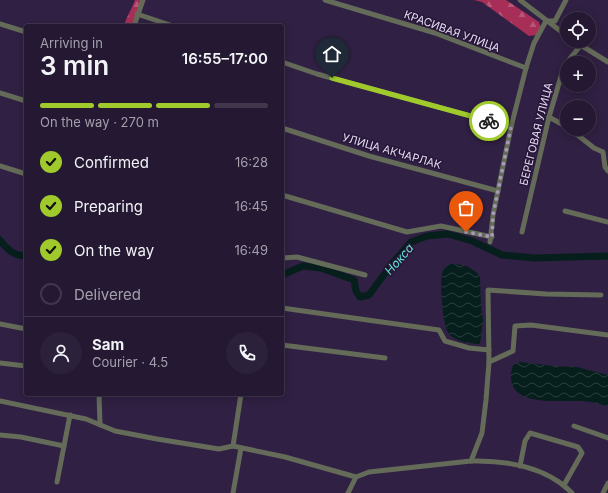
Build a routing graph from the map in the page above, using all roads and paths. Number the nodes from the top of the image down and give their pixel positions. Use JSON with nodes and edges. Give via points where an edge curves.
{"nodes":[{"id":1,"x":143,"y":0,"type":"edge"},
{"id":2,"x":325,"y":0,"type":"edge"},
{"id":3,"x":520,"y":0,"type":"edge"},
{"id":4,"x":566,"y":0,"type":"edge"},
{"id":5,"x":138,"y":14,"type":"junction"},
{"id":6,"x":546,"y":21,"type":"junction"},
{"id":7,"x":0,"y":24,"type":"edge"},
{"id":8,"x":135,"y":24,"type":"edge"},
{"id":9,"x":167,"y":24,"type":"edge"},
{"id":10,"x":24,"y":31,"type":"edge"},
{"id":11,"x":560,"y":31,"type":"edge"},
{"id":12,"x":578,"y":48,"type":"edge"},
{"id":13,"x":585,"y":48,"type":"edge"},
{"id":14,"x":608,"y":62,"type":"edge"},
{"id":15,"x":284,"y":63,"type":"edge"},
{"id":16,"x":526,"y":68,"type":"junction"},
{"id":17,"x":0,"y":93,"type":"edge"},
{"id":18,"x":24,"y":100,"type":"edge"},
{"id":19,"x":549,"y":117,"type":"junction"},
{"id":20,"x":560,"y":123,"type":"edge"},
{"id":21,"x":511,"y":127,"type":"junction"},
{"id":22,"x":284,"y":129,"type":"edge"},
{"id":23,"x":579,"y":136,"type":"edge"},
{"id":24,"x":0,"y":166,"type":"edge"},
{"id":25,"x":608,"y":171,"type":"edge"},
{"id":26,"x":24,"y":173,"type":"edge"},
{"id":27,"x":498,"y":190,"type":"junction"},
{"id":28,"x":284,"y":196,"type":"edge"},
{"id":29,"x":565,"y":211,"type":"dead end"},
{"id":30,"x":608,"y":222,"type":"edge"},
{"id":31,"x":522,"y":232,"type":"dead end"},
{"id":32,"x":284,"y":258,"type":"edge"},
{"id":33,"x":366,"y":275,"type":"dead end"},
{"id":34,"x":601,"y":295,"type":"dead end"},
{"id":35,"x":284,"y":308,"type":"edge"},
{"id":36,"x":0,"y":324,"type":"edge"},
{"id":37,"x":24,"y":329,"type":"edge"},
{"id":38,"x":608,"y":335,"type":"edge"},
{"id":39,"x":284,"y":345,"type":"edge"},
{"id":40,"x":489,"y":350,"type":"junction"},
{"id":41,"x":385,"y":358,"type":"dead end"},
{"id":42,"x":489,"y":362,"type":"junction"},
{"id":43,"x":0,"y":363,"type":"edge"},
{"id":44,"x":24,"y":366,"type":"edge"},
{"id":45,"x":99,"y":396,"type":"edge"},
{"id":46,"x":241,"y":396,"type":"edge"},
{"id":47,"x":0,"y":401,"type":"edge"},
{"id":48,"x":70,"y":415,"type":"junction"},
{"id":49,"x":100,"y":425,"type":"junction"},
{"id":50,"x":574,"y":426,"type":"dead end"},
{"id":51,"x":0,"y":435,"type":"edge"},
{"id":52,"x":608,"y":438,"type":"edge"},
{"id":53,"x":64,"y":446,"type":"junction"},
{"id":54,"x":233,"y":446,"type":"junction"},
{"id":55,"x":241,"y":448,"type":"junction"},
{"id":56,"x":471,"y":462,"type":"junction"},
{"id":57,"x":520,"y":466,"type":"junction"},
{"id":58,"x":356,"y":476,"type":"junction"},
{"id":59,"x":57,"y":482,"type":"dead end"},
{"id":60,"x":608,"y":484,"type":"edge"},
{"id":61,"x":564,"y":485,"type":"junction"},
{"id":62,"x":233,"y":493,"type":"edge"},
{"id":63,"x":348,"y":493,"type":"edge"},
{"id":64,"x":572,"y":493,"type":"edge"},
{"id":65,"x":603,"y":493,"type":"edge"}],
"edges":[{"from":1,"to":5,"type":"street"},
{"from":2,"to":16,"type":"street","name":"КРАСИВАЯ УЛИЦА","via":[[435,33]]},
{"from":3,"to":6,"type":"street"},
{"from":4,"to":6,"type":"street","via":[[555,21]]},
{"from":5,"to":8,"type":"street"},
{"from":5,"to":9,"type":"street"},
{"from":6,"to":11,"type":"street"},
{"from":6,"to":16,"type":"street","via":[[534,43]]},
{"from":7,"to":10,"type":"street"},
{"from":12,"to":19,"type":"street","name":"БЕРЕГОВАЯ УЛИЦА","via":[[564,66]]},
{"from":13,"to":14,"type":"street"},
{"from":15,"to":21,"type":"street"},
{"from":16,"to":21,"type":"street"},
{"from":17,"to":18,"type":"street"},
{"from":19,"to":20,"type":"street"},
{"from":19,"to":31,"type":"street","name":"БЕРЕГОВАЯ УЛИЦА"},
{"from":21,"to":27,"type":"street"},
{"from":22,"to":27,"type":"street","name":"УЛИЦА АКЧАРЛАК","via":[[369,156]]},
{"from":23,"to":25,"type":"street","via":[[603,152]]},
{"from":24,"to":26,"type":"street"},
{"from":27,"to":28,"type":"street","via":[[491,239],[441,226],[407,232]]},
{"from":29,"to":30,"type":"street"},
{"from":32,"to":33,"type":"street","via":[[297,257]]},
{"from":34,"to":40,"type":"street","via":[[488,290]]},
{"from":35,"to":40,"type":"street","via":[[439,330],[445,341],[469,348]]},
{"from":36,"to":37,"type":"street"},
{"from":38,"to":42,"type":"street","via":[[531,325],[515,326],[513,351]]},
{"from":39,"to":41,"type":"street"},
{"from":40,"to":42,"type":"street"},
{"from":42,"to":56,"type":"street","via":[[482,433]]},
{"from":43,"to":44,"type":"street"},
{"from":45,"to":49,"type":"street"},
{"from":46,"to":54,"type":"street"},
{"from":47,"to":48,"type":"street"},
{"from":48,"to":49,"type":"street","via":[[86,418]]},
{"from":48,"to":53,"type":"street"},
{"from":49,"to":54,"type":"street","via":[[191,445],[219,449]]},
{"from":50,"to":52,"type":"street"},
{"from":51,"to":53,"type":"street"},
{"from":53,"to":59,"type":"street"},
{"from":54,"to":55,"type":"street"},
{"from":55,"to":58,"type":"street"},
{"from":55,"to":62,"type":"street"},
{"from":56,"to":57,"type":"street","via":[[488,461]]},
{"from":56,"to":58,"type":"street","via":[[369,472]]},
{"from":57,"to":61,"type":"street","via":[[545,473]]},
{"from":57,"to":61,"type":"street","via":[[525,441],[530,433],[578,447],[582,453]]},
{"from":58,"to":63,"type":"street"},
{"from":60,"to":65,"type":"street"},
{"from":61,"to":64,"type":"street"}]}
